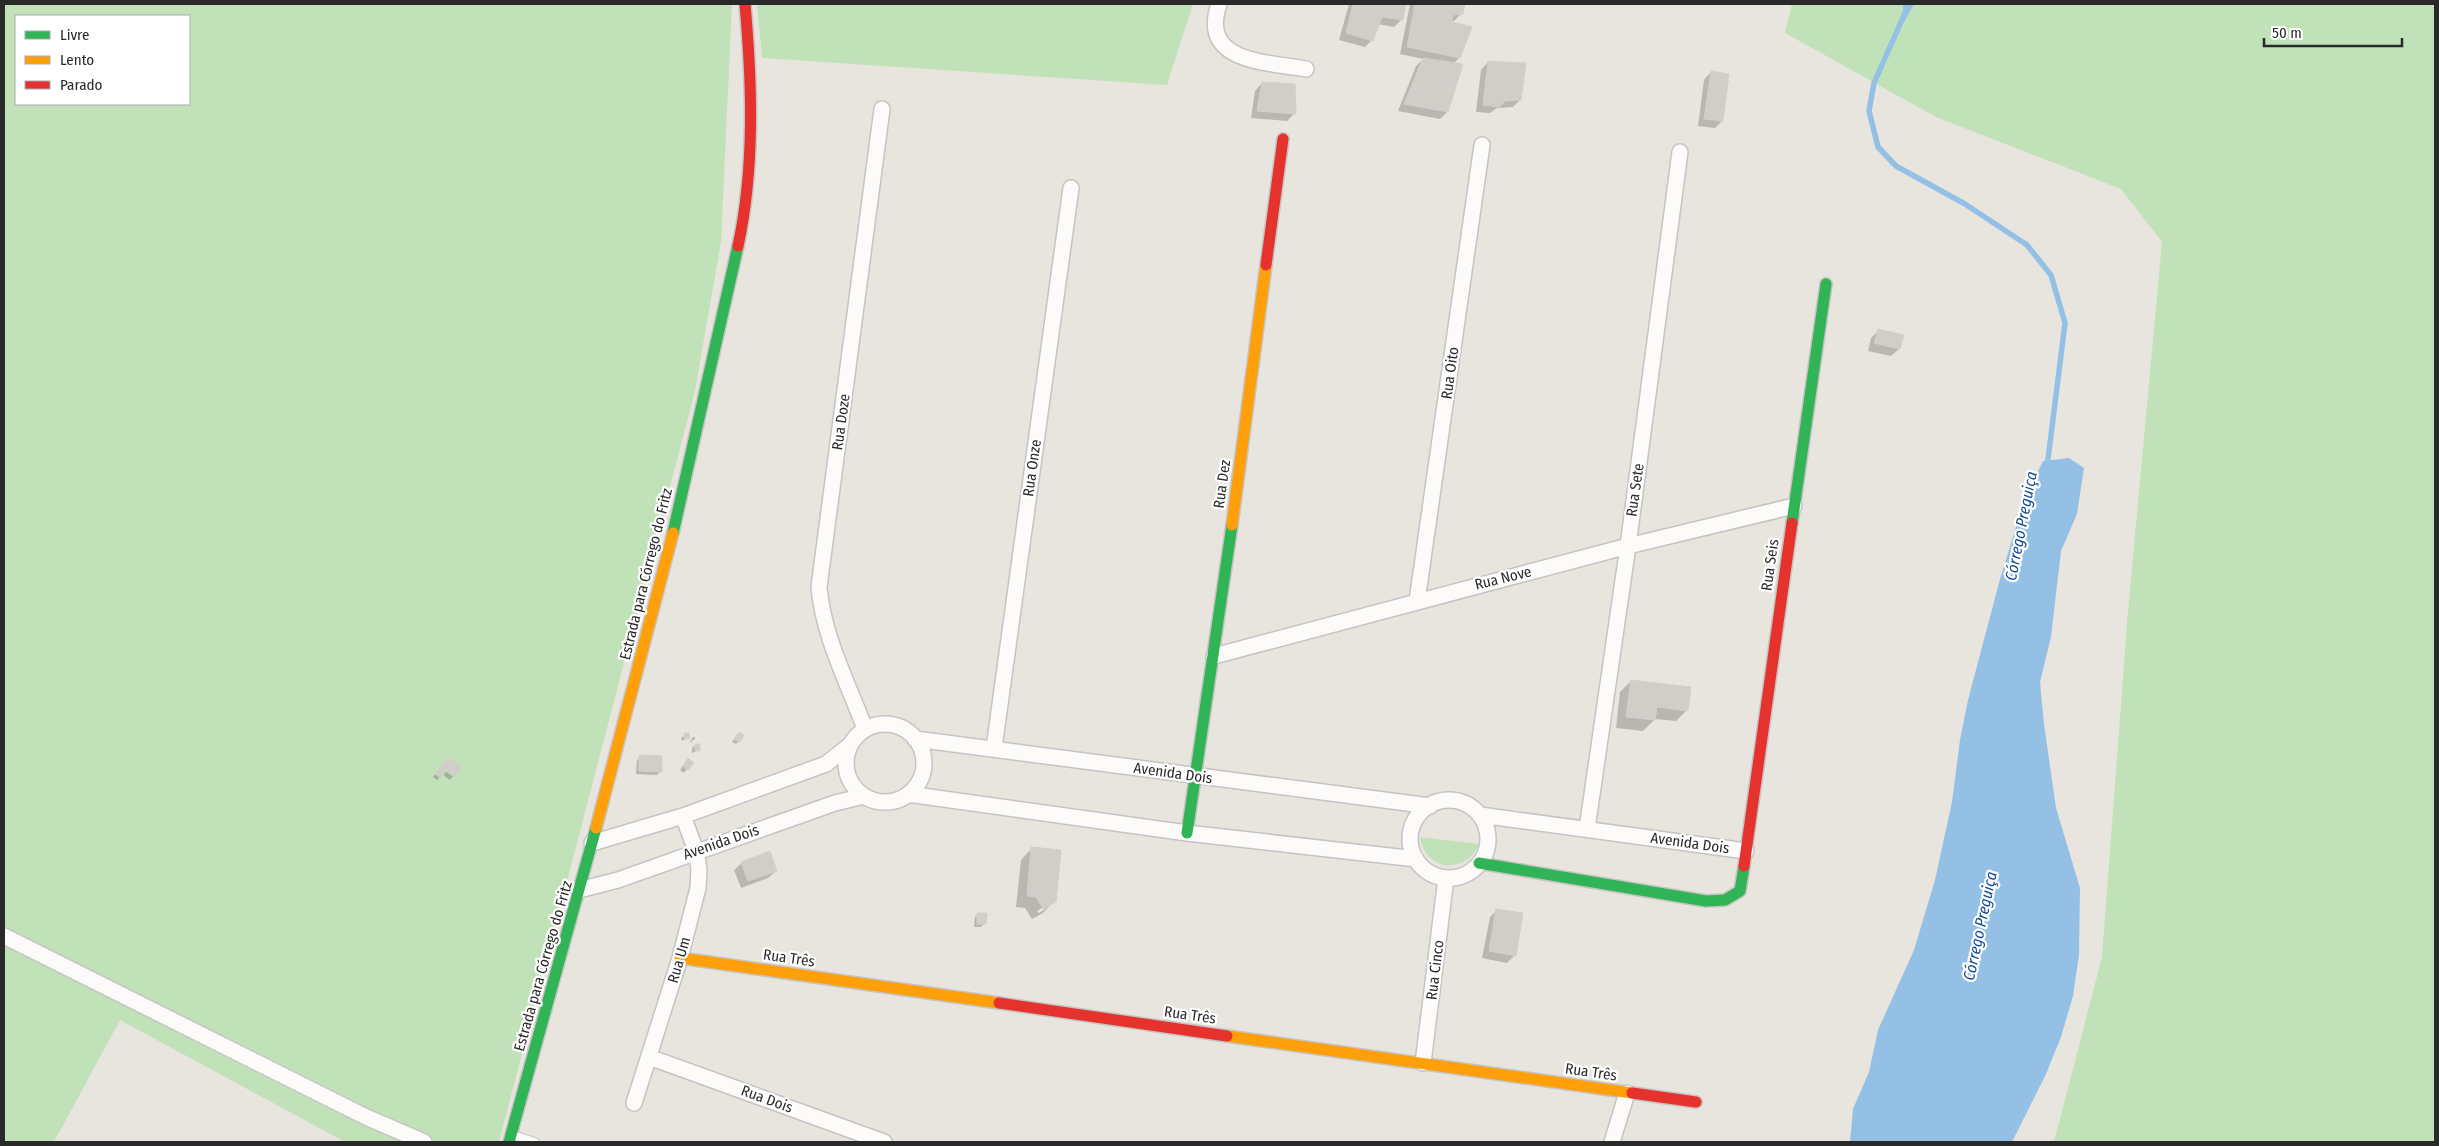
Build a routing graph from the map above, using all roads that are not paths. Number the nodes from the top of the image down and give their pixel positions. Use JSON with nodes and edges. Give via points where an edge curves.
{"nodes":[{"id":1,"x":745,"y":4,"type":"edge"},
{"id":2,"x":1219,"y":4,"type":"edge"},
{"id":3,"x":1306,"y":69,"type":"dead end"},
{"id":4,"x":882,"y":109,"type":"dead end"},
{"id":5,"x":1283,"y":139,"type":"dead end"},
{"id":6,"x":1482,"y":145,"type":"dead end"},
{"id":7,"x":1680,"y":152,"type":"dead end"},
{"id":8,"x":1070,"y":188,"type":"dead end"},
{"id":9,"x":1826,"y":284,"type":"dead end"},
{"id":10,"x":1794,"y":506,"type":"junction"},
{"id":11,"x":1628,"y":546,"type":"junction"},
{"id":12,"x":1418,"y":600,"type":"junction"},
{"id":13,"x":1214,"y":656,"type":"junction"},
{"id":14,"x":865,"y":729,"type":"junction"},
{"id":15,"x":915,"y":739,"type":"junction"},
{"id":16,"x":850,"y":745,"type":"junction"},
{"id":17,"x":994,"y":748,"type":"junction"},
{"id":18,"x":1197,"y":776,"type":"junction"},
{"id":19,"x":908,"y":794,"type":"junction"},
{"id":20,"x":864,"y":796,"type":"junction"},
{"id":21,"x":1430,"y":806,"type":"junction"},
{"id":22,"x":1480,"y":815,"type":"junction"},
{"id":23,"x":683,"y":816,"type":"junction"},
{"id":24,"x":1587,"y":829,"type":"junction"},
{"id":25,"x":1187,"y":833,"type":"junction"},
{"id":26,"x":592,"y":844,"type":"junction"},
{"id":27,"x":696,"y":850,"type":"junction"},
{"id":28,"x":1746,"y":851,"type":"junction"},
{"id":29,"x":1416,"y":859,"type":"junction"},
{"id":30,"x":1480,"y":863,"type":"junction"},
{"id":31,"x":1446,"y":878,"type":"junction"},
{"id":32,"x":579,"y":890,"type":"junction"},
{"id":33,"x":4,"y":936,"type":"edge"},
{"id":34,"x":680,"y":958,"type":"junction"},
{"id":35,"x":649,"y":1056,"type":"junction"},
{"id":36,"x":1423,"y":1063,"type":"junction"},
{"id":37,"x":1627,"y":1093,"type":"junction"},
{"id":38,"x":1696,"y":1102,"type":"dead end"},
{"id":39,"x":634,"y":1103,"type":"dead end"},
{"id":40,"x":510,"y":1138,"type":"edge"},
{"id":41,"x":424,"y":1142,"type":"edge"},
{"id":42,"x":535,"y":1142,"type":"edge"},
{"id":43,"x":884,"y":1142,"type":"edge"},
{"id":44,"x":1612,"y":1142,"type":"edge"}],
"edges":[{"from":1,"to":26,"type":"street","name":"Estrada para Córrego do Fritz","via":[[750,128],[744,218],[679,508]]},
{"from":2,"to":3,"type":"street","via":[[1215,24],[1217,37],[1224,47],[1242,58]]},
{"from":4,"to":14,"type":"street","name":"Rua Doze","via":[[819,587],[827,630]]},
{"from":5,"to":13,"type":"street","name":"Rua Dez"},
{"from":6,"to":12,"type":"street","name":"Rua Oito"},
{"from":7,"to":11,"type":"street","name":"Rua Sete"},
{"from":8,"to":17,"type":"street","name":"Rua Onze"},
{"from":9,"to":10,"type":"street","name":"Rua Seis"},
{"from":10,"to":11,"type":"street","name":"Rua Nove"},
{"from":10,"to":28,"type":"street","name":"Rua Seis"},
{"from":11,"to":12,"type":"street","name":"Rua Nove"},
{"from":11,"to":24,"type":"street","name":"Rua Sete"},
{"from":12,"to":13,"type":"street","name":"Rua Nove"},
{"from":13,"to":18,"type":"street","name":"Rua Dez"},
{"from":14,"to":15,"type":"street","name":"Avenida Dois","via":[[887,724],[908,731]]},
{"from":14,"to":16,"type":"street"},
{"from":15,"to":17,"type":"street","name":"Avenida Dois"},
{"from":15,"to":19,"type":"street","via":[[921,748],[923,770]]},
{"from":16,"to":20,"type":"street","via":[[848,775]]},
{"from":16,"to":23,"type":"street","via":[[826,764]]},
{"from":17,"to":18,"type":"street","name":"Avenida Dois"},
{"from":18,"to":21,"type":"street","name":"Avenida Dois"},
{"from":18,"to":25,"type":"street","name":"Rua Dez"},
{"from":19,"to":20,"type":"street","name":"Avenida Dois","via":[[891,801]]},
{"from":19,"to":25,"type":"street","name":"Avenida Dois"},
{"from":20,"to":27,"type":"street","name":"Avenida Dois"},
{"from":21,"to":22,"type":"street","name":"Avenida Dois","via":[[1451,800],[1472,808]]},
{"from":21,"to":29,"type":"street","via":[[1415,821],[1411,832],[1410,843]]},
{"from":22,"to":24,"type":"street","name":"Avenida Dois"},
{"from":22,"to":30,"type":"street","via":[[1488,836]]},
{"from":23,"to":26,"type":"street"},
{"from":23,"to":27,"type":"street","name":"Rua Um"},
{"from":24,"to":28,"type":"street","name":"Avenida Dois"},
{"from":25,"to":29,"type":"street","name":"Avenida Dois"},
{"from":26,"to":32,"type":"street","name":"Estrada para Córrego do Fritz"},
{"from":27,"to":32,"type":"street","name":"Avenida Dois","via":[[618,880]]},
{"from":27,"to":34,"type":"street","name":"Rua Um","via":[[698,888]]},
{"from":28,"to":30,"type":"street","name":"Avenida Dois","via":[[1740,891],[1724,900],[1706,901]]},
{"from":29,"to":31,"type":"street","via":[[1429,872]]},
{"from":30,"to":31,"type":"street","via":[[1464,875]]},
{"from":31,"to":36,"type":"street","name":"Rua Cinco"},
{"from":32,"to":40,"type":"street","name":"Estrada para Córrego do Fritz"},
{"from":33,"to":41,"type":"street","via":[[366,1117]]},
{"from":34,"to":35,"type":"street","name":"Rua Um"},
{"from":34,"to":36,"type":"street","name":"Rua Três"},
{"from":35,"to":39,"type":"street","name":"Rua Um"},
{"from":35,"to":43,"type":"street","name":"Rua Dois"},
{"from":36,"to":37,"type":"street","name":"Rua Três"},
{"from":37,"to":38,"type":"street","name":"Rua Três"},
{"from":37,"to":44,"type":"street"},
{"from":40,"to":42,"type":"lane"}]}
